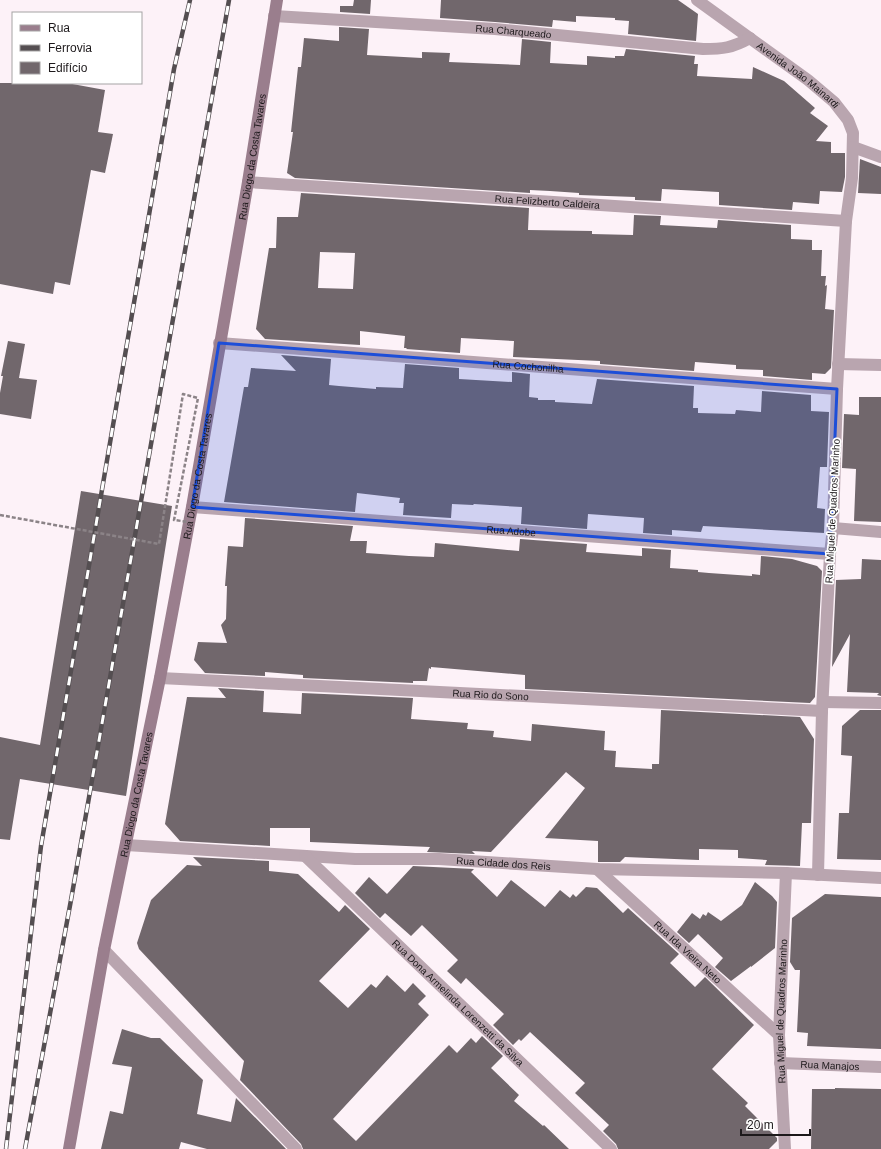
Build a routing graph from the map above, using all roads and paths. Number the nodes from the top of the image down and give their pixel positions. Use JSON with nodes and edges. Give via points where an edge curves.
{"nodes":[{"id":1,"x":277,"y":0,"type":"edge"},
{"id":2,"x":697,"y":0,"type":"edge"},
{"id":3,"x":274,"y":16,"type":"junction"},
{"id":4,"x":750,"y":38,"type":"junction"},
{"id":5,"x":853,"y":147,"type":"junction"},
{"id":6,"x":881,"y":157,"type":"edge"},
{"id":7,"x":248,"y":182,"type":"junction"},
{"id":8,"x":846,"y":221,"type":"junction"},
{"id":9,"x":219,"y":343,"type":"junction"},
{"id":10,"x":838,"y":364,"type":"junction"},
{"id":11,"x":881,"y":365,"type":"edge"},
{"id":12,"x":837,"y":389,"type":"junction"},
{"id":13,"x":192,"y":507,"type":"junction"},
{"id":14,"x":0,"y":515,"type":"edge"},
{"id":15,"x":189,"y":522,"type":"junction"},
{"id":16,"x":834,"y":528,"type":"junction"},
{"id":17,"x":881,"y":532,"type":"edge"},
{"id":18,"x":830,"y":554,"type":"junction"},
{"id":19,"x":160,"y":678,"type":"junction"},
{"id":20,"x":881,"y":703,"type":"edge"},
{"id":21,"x":823,"y":706,"type":"junction"},
{"id":22,"x":126,"y":845,"type":"junction"},
{"id":23,"x":305,"y":856,"type":"junction"},
{"id":24,"x":597,"y":869,"type":"junction"},
{"id":25,"x":786,"y":873,"type":"junction"},
{"id":26,"x":818,"y":875,"type":"junction"},
{"id":27,"x":881,"y":878,"type":"edge"},
{"id":28,"x":104,"y":950,"type":"junction"},
{"id":29,"x":779,"y":1035,"type":"junction"},
{"id":30,"x":780,"y":1063,"type":"junction"},
{"id":31,"x":881,"y":1067,"type":"edge"},
{"id":32,"x":69,"y":1149,"type":"edge"},
{"id":33,"x":296,"y":1149,"type":"edge"},
{"id":34,"x":611,"y":1149,"type":"edge"},
{"id":35,"x":785,"y":1149,"type":"edge"}],
"edges":[{"from":1,"to":3,"type":"street","name":"Rua Diogo da Costa Tavares"},
{"from":2,"to":4,"type":"street","name":"Avenida João Mainardi"},
{"from":3,"to":4,"type":"street","name":"Rua Charqueado","via":[[495,29],[703,49],[730,48]]},
{"from":3,"to":7,"type":"street","name":"Rua Diogo da Costa Tavares"},
{"from":4,"to":5,"type":"street","name":"Avenida João Mainardi","via":[[834,102],[848,120],[853,133]]},
{"from":5,"to":6,"type":"street"},
{"from":5,"to":8,"type":"street","name":"Rua Miguel de Quadros Marinho"},
{"from":7,"to":8,"type":"street","name":"Rua Felizberto Caldeira"},
{"from":7,"to":9,"type":"street","name":"Rua Diogo da Costa Tavares"},
{"from":8,"to":10,"type":"street","name":"Rua Miguel de Quadros Marinho"},
{"from":9,"to":12,"type":"street","name":"Rua Cochonilha"},
{"from":9,"to":13,"type":"street","name":"Rua Diogo da Costa Tavares"},
{"from":10,"to":11,"type":"street"},
{"from":10,"to":12,"type":"street","name":"Rua Miguel de Quadros Marinho"},
{"from":12,"to":16,"type":"street","name":"Rua Miguel de Quadros Marinho"},
{"from":13,"to":15,"type":"street","name":"Rua Diogo da Costa Tavares"},
{"from":13,"to":18,"type":"street","name":"Rua Adobe"},
{"from":14,"to":15,"type":"path","bridge":true,"via":[[159,544],[183,394],[198,398],[174,520]]},
{"from":15,"to":19,"type":"street","name":"Rua Diogo da Costa Tavares"},
{"from":16,"to":17,"type":"street"},
{"from":16,"to":18,"type":"street","name":"Rua Miguel de Quadros Marinho"},
{"from":18,"to":21,"type":"street","name":"Rua Miguel de Quadros Marinho"},
{"from":19,"to":21,"type":"street","name":"Rua Rio do Sono"},
{"from":19,"to":22,"type":"street","name":"Rua Diogo da Costa Tavares"},
{"from":20,"to":21,"type":"street","name":"Rua Rio do Sono"},
{"from":21,"to":26,"type":"street","name":"Rua Miguel de Quadros Marinho"},
{"from":22,"to":23,"type":"street","name":"Rua Cidade dos Reis"},
{"from":22,"to":28,"type":"street","name":"Rua Diogo da Costa Tavares"},
{"from":23,"to":24,"type":"street","name":"Rua Cidade dos Reis","via":[[439,859]]},
{"from":23,"to":34,"type":"street","name":"Rua Dona Armelinda Lorenzetti da Silva"},
{"from":24,"to":25,"type":"street","name":"Rua Cidade dos Reis"},
{"from":24,"to":29,"type":"street","name":"Rua Ida Vieira Neto"},
{"from":25,"to":26,"type":"street","name":"Rua Cidade dos Reis"},
{"from":25,"to":29,"type":"street","name":"Rua Miguel de Quadros Marinho"},
{"from":26,"to":27,"type":"street","name":"Rua Cidade dos Reis"},
{"from":28,"to":32,"type":"street","name":"Rua Diogo da Costa Tavares"},
{"from":28,"to":33,"type":"street"},
{"from":29,"to":30,"type":"street","name":"Rua Miguel de Quadros Marinho"},
{"from":30,"to":31,"type":"street","name":"Rua Manajos"},
{"from":30,"to":35,"type":"street","name":"Rua Miguel de Quadros Marinho"}]}
